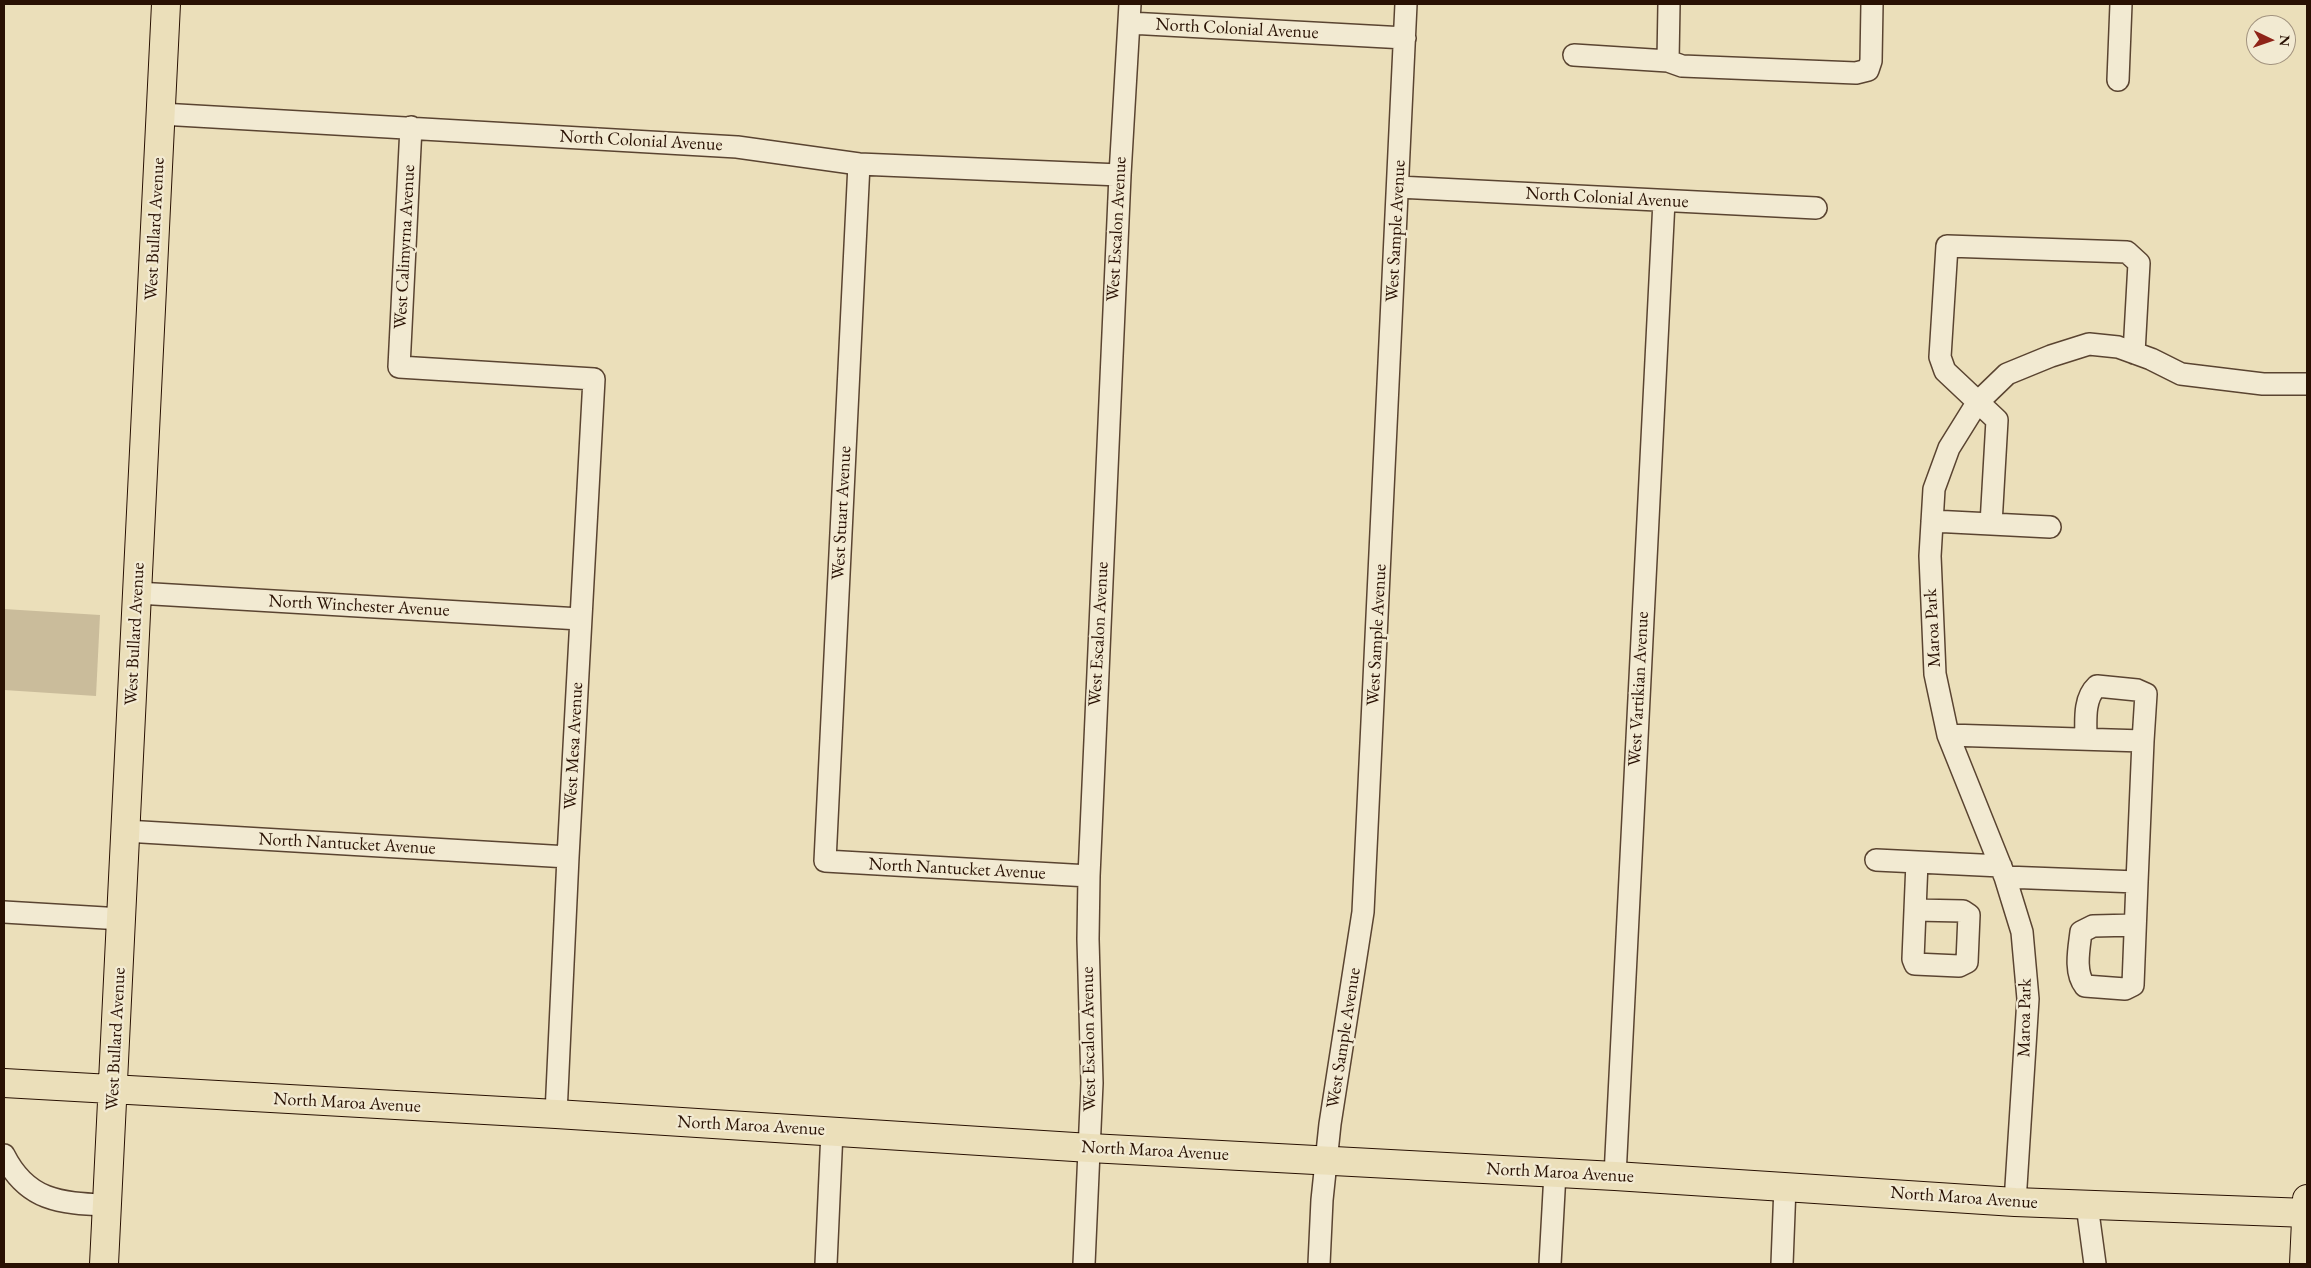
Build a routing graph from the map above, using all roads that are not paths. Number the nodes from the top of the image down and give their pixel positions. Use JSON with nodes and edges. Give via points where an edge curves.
{"nodes":[{"id":1,"x":166,"y":4,"type":"edge"},
{"id":2,"x":1406,"y":4,"type":"edge"},
{"id":3,"x":1669,"y":4,"type":"edge"},
{"id":4,"x":1872,"y":4,"type":"edge"},
{"id":5,"x":2121,"y":4,"type":"edge"},
{"id":6,"x":1129,"y":13,"type":"edge"},
{"id":7,"x":1405,"y":38,"type":"junction"},
{"id":8,"x":1574,"y":55,"type":"dead end"},
{"id":9,"x":1668,"y":61,"type":"junction"},
{"id":10,"x":2118,"y":80,"type":"dead end"},
{"id":11,"x":162,"y":114,"type":"junction"},
{"id":12,"x":411,"y":127,"type":"junction"},
{"id":13,"x":859,"y":164,"type":"junction"},
{"id":14,"x":1120,"y":175,"type":"junction"},
{"id":15,"x":1398,"y":187,"type":"junction"},
{"id":16,"x":1664,"y":201,"type":"junction"},
{"id":17,"x":1816,"y":208,"type":"dead end"},
{"id":18,"x":2134,"y":353,"type":"junction"},
{"id":19,"x":594,"y":379,"type":"joint"},
{"id":20,"x":2307,"y":384,"type":"edge"},
{"id":21,"x":1977,"y":403,"type":"junction"},
{"id":22,"x":1932,"y":520,"type":"junction"},
{"id":23,"x":1991,"y":524,"type":"junction"},
{"id":24,"x":2050,"y":528,"type":"dead end"},
{"id":25,"x":137,"y":593,"type":"junction"},
{"id":26,"x":580,"y":620,"type":"junction"},
{"id":27,"x":1948,"y":735,"type":"junction"},
{"id":28,"x":2086,"y":739,"type":"junction"},
{"id":29,"x":2143,"y":741,"type":"junction"},
{"id":30,"x":126,"y":830,"type":"junction"},
{"id":31,"x":568,"y":857,"type":"junction"},
{"id":32,"x":1876,"y":860,"type":"dead end"},
{"id":33,"x":825,"y":861,"type":"joint"},
{"id":34,"x":1917,"y":862,"type":"junction"},
{"id":35,"x":2003,"y":872,"type":"junction"},
{"id":36,"x":1089,"y":876,"type":"junction"},
{"id":37,"x":2137,"y":882,"type":"junction"},
{"id":38,"x":1915,"y":910,"type":"dead end"},
{"id":39,"x":4,"y":912,"type":"edge"},
{"id":40,"x":122,"y":919,"type":"junction"},
{"id":41,"x":2135,"y":925,"type":"dead end"},
{"id":42,"x":4,"y":1083,"type":"edge"},
{"id":43,"x":113,"y":1090,"type":"junction"},
{"id":44,"x":556,"y":1114,"type":"junction"},
{"id":45,"x":832,"y":1131,"type":"junction"},
{"id":46,"x":1090,"y":1148,"type":"junction"},
{"id":47,"x":4,"y":1155,"type":"edge"},
{"id":48,"x":1326,"y":1160,"type":"junction"},
{"id":49,"x":1555,"y":1173,"type":"junction"},
{"id":50,"x":1615,"y":1176,"type":"junction"},
{"id":51,"x":1786,"y":1186,"type":"junction"},
{"id":52,"x":2307,"y":1199,"type":"edge"},
{"id":53,"x":2015,"y":1202,"type":"junction"},
{"id":54,"x":106,"y":1205,"type":"junction"},
{"id":55,"x":2087,"y":1205,"type":"junction"},
{"id":56,"x":2307,"y":1213,"type":"edge"},
{"id":57,"x":104,"y":1264,"type":"edge"},
{"id":58,"x":826,"y":1264,"type":"edge"},
{"id":59,"x":1084,"y":1264,"type":"edge"},
{"id":60,"x":1319,"y":1264,"type":"edge"},
{"id":61,"x":1550,"y":1264,"type":"edge"},
{"id":62,"x":1782,"y":1264,"type":"edge"},
{"id":63,"x":2095,"y":1264,"type":"edge"},
{"id":64,"x":2304,"y":1264,"type":"edge"}],
"edges":[{"from":1,"to":11,"type":"main road","name":"West Bullard Avenue"},
{"from":2,"to":7,"type":"street","name":"West Sample Avenue"},
{"from":3,"to":9,"type":"street"},
{"from":4,"to":9,"type":"street","via":[[1868,70],[1856,73],[1682,66]]},
{"from":5,"to":10,"type":"street"},
{"from":6,"to":7,"type":"street","name":"North Colonial Avenue"},
{"from":6,"to":14,"type":"street","name":"West Escalon Avenue"},
{"from":7,"to":15,"type":"street","name":"West Sample Avenue"},
{"from":8,"to":9,"type":"street"},
{"from":11,"to":12,"type":"street","name":"North Colonial Avenue"},
{"from":11,"to":25,"type":"main road","name":"West Bullard Avenue"},
{"from":12,"to":13,"type":"street","name":"North Colonial Avenue","via":[[737,147]]},
{"from":12,"to":19,"type":"street","name":"West Calimyrna Avenue","via":[[399,367]]},
{"from":13,"to":14,"type":"street","name":"North Colonial Avenue"},
{"from":13,"to":33,"type":"street","name":"West Stuart Avenue"},
{"from":14,"to":36,"type":"street","name":"West Escalon Avenue"},
{"from":15,"to":16,"type":"street","name":"North Colonial Avenue"},
{"from":15,"to":48,"type":"street","name":"West Sample Avenue","via":[[1363,912]]},
{"from":16,"to":17,"type":"street","name":"North Colonial Avenue"},
{"from":16,"to":50,"type":"street","name":"West Vartikian Avenue"},
{"from":18,"to":20,"type":"street","name":"Maroa Park","via":[[2181,374],[2263,384]]},
{"from":18,"to":21,"type":"street","name":"Maroa Park","via":[[2118,347],[2090,344],[2051,356],[2007,374]]},
{"from":18,"to":21,"type":"street","via":[[2139,263],[2127,252],[1947,246],[1940,357],[1945,370]]},
{"from":19,"to":26,"type":"street","name":"West Mesa Avenue"},
{"from":21,"to":22,"type":"street","name":"Maroa Park","via":[[1949,448],[1934,488]]},
{"from":21,"to":23,"type":"street","via":[[1998,420]]},
{"from":22,"to":23,"type":"street"},
{"from":22,"to":27,"type":"street","name":"Maroa Park","via":[[1930,573],[1935,674]]},
{"from":23,"to":24,"type":"street"},
{"from":25,"to":26,"type":"street","name":"North Winchester Avenue"},
{"from":25,"to":30,"type":"main road","name":"West Bullard Avenue"},
{"from":26,"to":31,"type":"street","name":"West Mesa Avenue"},
{"from":27,"to":28,"type":"street"},
{"from":27,"to":35,"type":"street","name":"Maroa Park"},
{"from":28,"to":29,"type":"street"},
{"from":28,"to":29,"type":"street","via":[[2090,692],[2097,686],[2146,694]]},
{"from":29,"to":37,"type":"street"},
{"from":30,"to":31,"type":"street","name":"North Nantucket Avenue"},
{"from":30,"to":40,"type":"main road","name":"West Bullard Avenue"},
{"from":31,"to":44,"type":"street","name":"West Mesa Avenue"},
{"from":32,"to":34,"type":"street"},
{"from":33,"to":36,"type":"street","name":"North Nantucket Avenue"},
{"from":34,"to":35,"type":"street"},
{"from":34,"to":38,"type":"street"},
{"from":35,"to":37,"type":"street"},
{"from":35,"to":53,"type":"street","name":"Maroa Park","via":[[2022,932],[2028,999]]},
{"from":36,"to":46,"type":"street","name":"West Escalon Avenue"},
{"from":37,"to":41,"type":"street"},
{"from":39,"to":40,"type":"street"},
{"from":40,"to":43,"type":"main road","name":"West Bullard Avenue"},
{"from":42,"to":43,"type":"main road","name":"North Maroa Avenue"},
{"from":43,"to":44,"type":"main road","name":"North Maroa Avenue"},
{"from":43,"to":54,"type":"main road","name":"West Bullard Avenue"},
{"from":44,"to":45,"type":"main road","name":"North Maroa Avenue"},
{"from":45,"to":46,"type":"main road","name":"North Maroa Avenue"},
{"from":45,"to":58,"type":"street"},
{"from":46,"to":48,"type":"main road","name":"North Maroa Avenue"},
{"from":46,"to":59,"type":"street","name":"West Escalon Avenue"},
{"from":47,"to":54,"type":"street","via":[[19,1178],[43,1196],[72,1203]]},
{"from":48,"to":49,"type":"main road","name":"North Maroa Avenue"},
{"from":48,"to":60,"type":"street","name":"West Sample Avenue"},
{"from":49,"to":50,"type":"main road","name":"North Maroa Avenue"},
{"from":49,"to":61,"type":"street"},
{"from":50,"to":51,"type":"main road","name":"North Maroa Avenue"},
{"from":51,"to":53,"type":"main road","name":"North Maroa Avenue"},
{"from":51,"to":62,"type":"street"},
{"from":52,"to":56,"type":"main road"},
{"from":53,"to":55,"type":"main road","name":"North Maroa Avenue"},
{"from":54,"to":57,"type":"main road","name":"West Bullard Avenue"},
{"from":55,"to":56,"type":"main road","name":"North Maroa Avenue"},
{"from":55,"to":63,"type":"street"},
{"from":56,"to":64,"type":"main road"}]}
